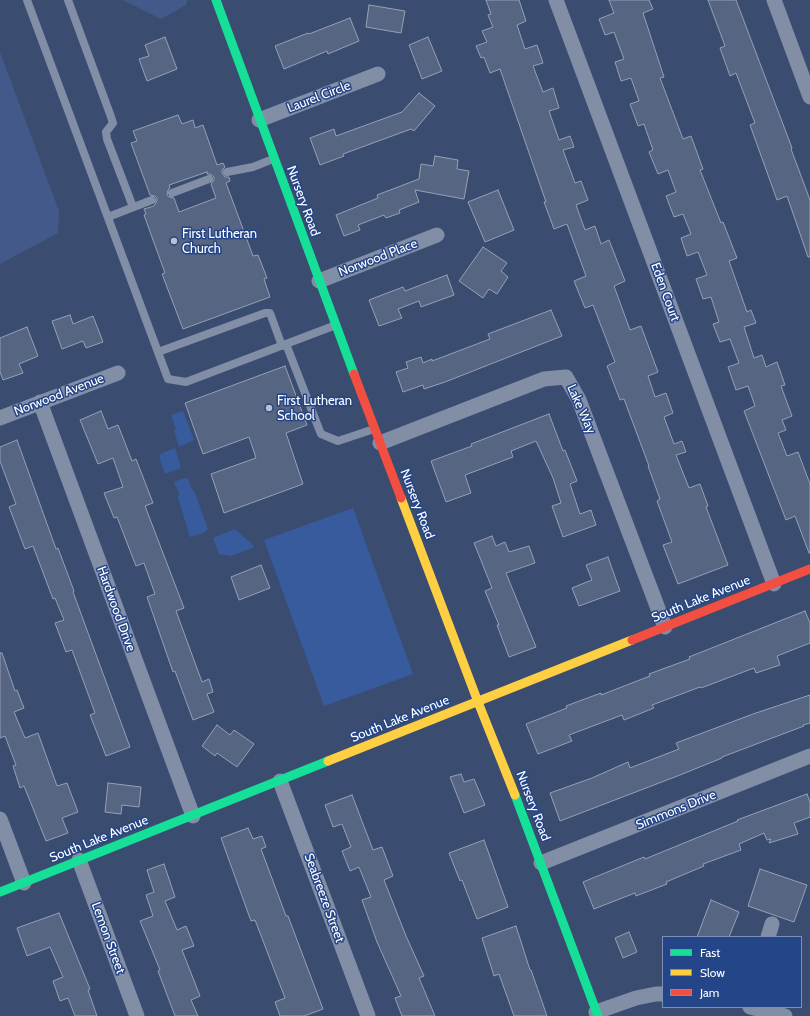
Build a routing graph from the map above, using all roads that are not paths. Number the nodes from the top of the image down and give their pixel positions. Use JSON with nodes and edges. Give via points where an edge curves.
{"nodes":[{"id":1,"x":27,"y":0,"type":"edge"},
{"id":2,"x":68,"y":0,"type":"edge"},
{"id":3,"x":216,"y":0,"type":"edge"},
{"id":4,"x":556,"y":0,"type":"edge"},
{"id":5,"x":774,"y":0,"type":"edge"},
{"id":6,"x":378,"y":74,"type":"dead end"},
{"id":7,"x":810,"y":97,"type":"edge"},
{"id":8,"x":259,"y":120,"type":"junction"},
{"id":9,"x":274,"y":159,"type":"junction"},
{"id":10,"x":227,"y":172,"type":"dead end"},
{"id":11,"x":209,"y":179,"type":"dead end"},
{"id":12,"x":172,"y":193,"type":"dead end"},
{"id":13,"x":152,"y":200,"type":"dead end"},
{"id":14,"x":133,"y":207,"type":"junction"},
{"id":15,"x":108,"y":217,"type":"junction"},
{"id":16,"x":437,"y":235,"type":"dead end"},
{"id":17,"x":319,"y":281,"type":"junction"},
{"id":18,"x":336,"y":325,"type":"junction"},
{"id":19,"x":284,"y":345,"type":"junction"},
{"id":20,"x":158,"y":352,"type":"junction"},
{"id":21,"x":118,"y":373,"type":"dead end"},
{"id":22,"x":40,"y":402,"type":"junction"},
{"id":23,"x":0,"y":418,"type":"edge"},
{"id":24,"x":375,"y":429,"type":"junction"},
{"id":25,"x":380,"y":443,"type":"junction"},
{"id":26,"x":810,"y":569,"type":"edge"},
{"id":27,"x":774,"y":584,"type":"junction"},
{"id":28,"x":665,"y":627,"type":"junction"},
{"id":29,"x":478,"y":702,"type":"junction"},
{"id":30,"x":810,"y":756,"type":"edge"},
{"id":31,"x":280,"y":781,"type":"junction"},
{"id":32,"x":193,"y":816,"type":"junction"},
{"id":33,"x":0,"y":819,"type":"edge"},
{"id":34,"x":79,"y":860,"type":"junction"},
{"id":35,"x":541,"y":864,"type":"junction"},
{"id":36,"x":24,"y":883,"type":"junction"},
{"id":37,"x":0,"y":892,"type":"edge"},
{"id":38,"x":662,"y":994,"type":"edge"},
{"id":39,"x":753,"y":1008,"type":"edge"},
{"id":40,"x":597,"y":1014,"type":"edge"},
{"id":41,"x":776,"y":1015,"type":"edge"},
{"id":42,"x":137,"y":1016,"type":"edge"},
{"id":43,"x":368,"y":1016,"type":"edge"}],
"edges":[{"from":1,"to":15,"type":"lane"},
{"from":2,"to":14,"type":"lane","via":[[110,114],[112,123],[106,132],[107,139]]},
{"from":3,"to":8,"type":"street","name":"Nursery Road"},
{"from":4,"to":27,"type":"street","name":"Eden Court"},
{"from":5,"to":7,"type":"street"},
{"from":6,"to":8,"type":"street","name":"Laurel Circle"},
{"from":8,"to":9,"type":"street","name":"Nursery Road"},
{"from":9,"to":10,"type":"lane","via":[[253,167]]},
{"from":9,"to":17,"type":"street","name":"Nursery Road"},
{"from":11,"to":12,"type":"lane"},
{"from":13,"to":14,"type":"lane"},
{"from":14,"to":15,"type":"lane"},
{"from":15,"to":20,"type":"lane"},
{"from":16,"to":17,"type":"street","name":"Norwood Place"},
{"from":17,"to":18,"type":"street","name":"Nursery Road"},
{"from":18,"to":19,"type":"lane"},
{"from":18,"to":24,"type":"street","name":"Nursery Road"},
{"from":19,"to":20,"type":"lane","via":[[186,382],[168,379]]},
{"from":19,"to":20,"type":"lane","via":[[270,313],[265,312]]},
{"from":19,"to":24,"type":"lane","via":[[321,434],[338,441]]},
{"from":21,"to":22,"type":"street","name":"Norwood Avenue"},
{"from":22,"to":23,"type":"street","name":"Norwood Avenue"},
{"from":22,"to":32,"type":"street","name":"Hardwood Drive"},
{"from":24,"to":25,"type":"street","name":"Nursery Road"},
{"from":25,"to":28,"type":"street","name":"Lake Way","via":[[544,379],[566,377],[579,400]]},
{"from":25,"to":29,"type":"street","name":"Nursery Road"},
{"from":26,"to":27,"type":"street","name":"South Lake Avenue"},
{"from":27,"to":28,"type":"street","name":"South Lake Avenue"},
{"from":28,"to":29,"type":"street","name":"South Lake Avenue"},
{"from":29,"to":31,"type":"street","name":"South Lake Avenue"},
{"from":29,"to":35,"type":"street","name":"Nursery Road"},
{"from":30,"to":35,"type":"street","name":"Simmons Drive"},
{"from":31,"to":32,"type":"street","name":"South Lake Avenue"},
{"from":31,"to":43,"type":"street","name":"Seabreeze Street"},
{"from":32,"to":34,"type":"street","name":"South Lake Avenue"},
{"from":33,"to":36,"type":"street"},
{"from":34,"to":36,"type":"street","name":"South Lake Avenue"},
{"from":34,"to":42,"type":"street","name":"Lemon Street"},
{"from":35,"to":40,"type":"street","name":"Nursery Road"},
{"from":36,"to":37,"type":"street","name":"South Lake Avenue"},
{"from":38,"to":40,"type":"street","via":[[636,998]]},
{"from":39,"to":41,"type":"street"}]}
